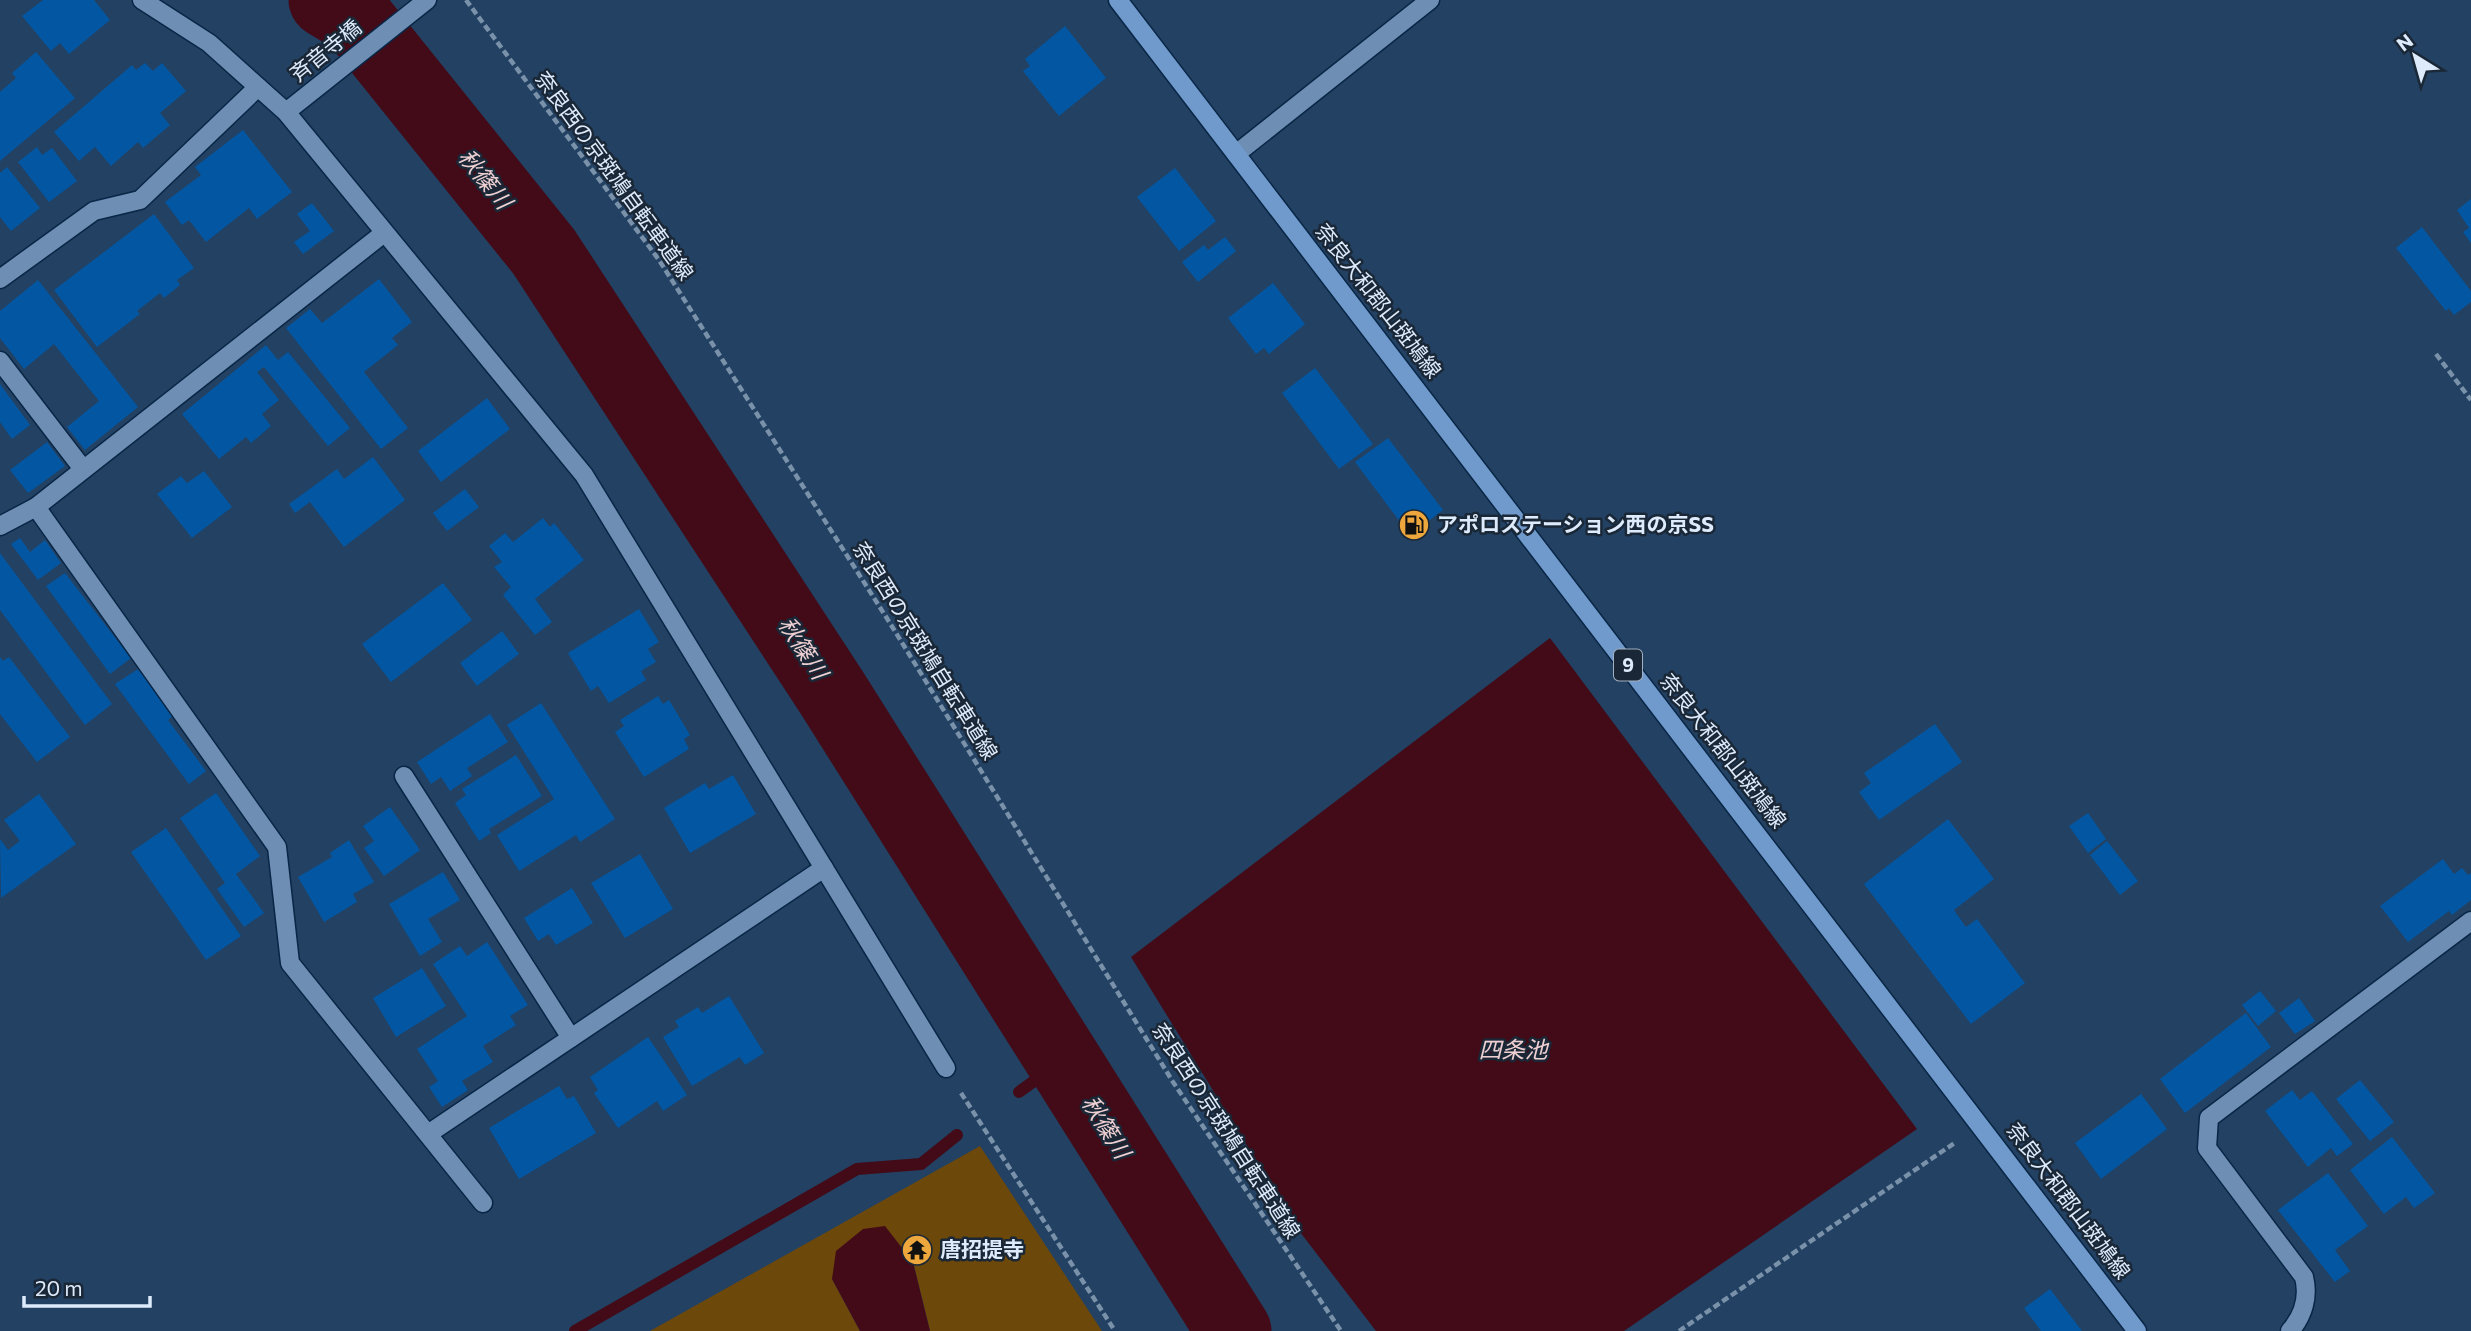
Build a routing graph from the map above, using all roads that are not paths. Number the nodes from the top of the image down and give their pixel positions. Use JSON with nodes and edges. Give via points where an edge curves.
{"nodes":[{"id":1,"x":142,"y":0,"type":"edge"},
{"id":2,"x":427,"y":0,"type":"edge"},
{"id":3,"x":1118,"y":0,"type":"edge"},
{"id":4,"x":1430,"y":0,"type":"edge"},
{"id":5,"x":258,"y":87,"type":"junction"},
{"id":6,"x":286,"y":112,"type":"junction"},
{"id":7,"x":1236,"y":154,"type":"junction"},
{"id":8,"x":384,"y":233,"type":"junction"},
{"id":9,"x":0,"y":279,"type":"edge"},
{"id":10,"x":0,"y":361,"type":"edge"},
{"id":11,"x":83,"y":469,"type":"junction"},
{"id":12,"x":36,"y":507,"type":"junction"},
{"id":13,"x":0,"y":526,"type":"edge"},
{"id":14,"x":404,"y":776,"type":"dead end"},
{"id":15,"x":824,"y":868,"type":"junction"},
{"id":16,"x":2471,"y":921,"type":"edge"},
{"id":17,"x":571,"y":1038,"type":"junction"},
{"id":18,"x":946,"y":1068,"type":"road end"},
{"id":19,"x":428,"y":1134,"type":"junction"},
{"id":20,"x":483,"y":1203,"type":"dead end"},
{"id":21,"x":2137,"y":1331,"type":"edge"},
{"id":22,"x":2290,"y":1331,"type":"edge"}],
"edges":[{"from":1,"to":5,"type":"street","via":[[209,43]]},
{"from":2,"to":6,"type":"street","name":"斉音寺橋"},
{"from":3,"to":7,"type":"main road","name":"奈良大和郡山斑鳩線","number":"9"},
{"from":4,"to":7,"type":"street"},
{"from":5,"to":6,"type":"street"},
{"from":5,"to":9,"type":"street","via":[[140,200],[94,211]]},
{"from":6,"to":8,"type":"street"},
{"from":7,"to":21,"type":"main road","name":"奈良大和郡山斑鳩線","number":"9"},
{"from":8,"to":11,"type":"street"},
{"from":8,"to":15,"type":"street","via":[[584,475]]},
{"from":10,"to":11,"type":"street"},
{"from":11,"to":12,"type":"street"},
{"from":12,"to":13,"type":"street"},
{"from":12,"to":19,"type":"street","via":[[277,847],[290,963]]},
{"from":14,"to":17,"type":"street"},
{"from":15,"to":17,"type":"street"},
{"from":15,"to":18,"type":"street"},
{"from":16,"to":22,"type":"street","via":[[2209,1118],[2207,1148],[2304,1277],[2307,1288],[2300,1320]]},
{"from":17,"to":19,"type":"street"},
{"from":19,"to":20,"type":"street"}]}
